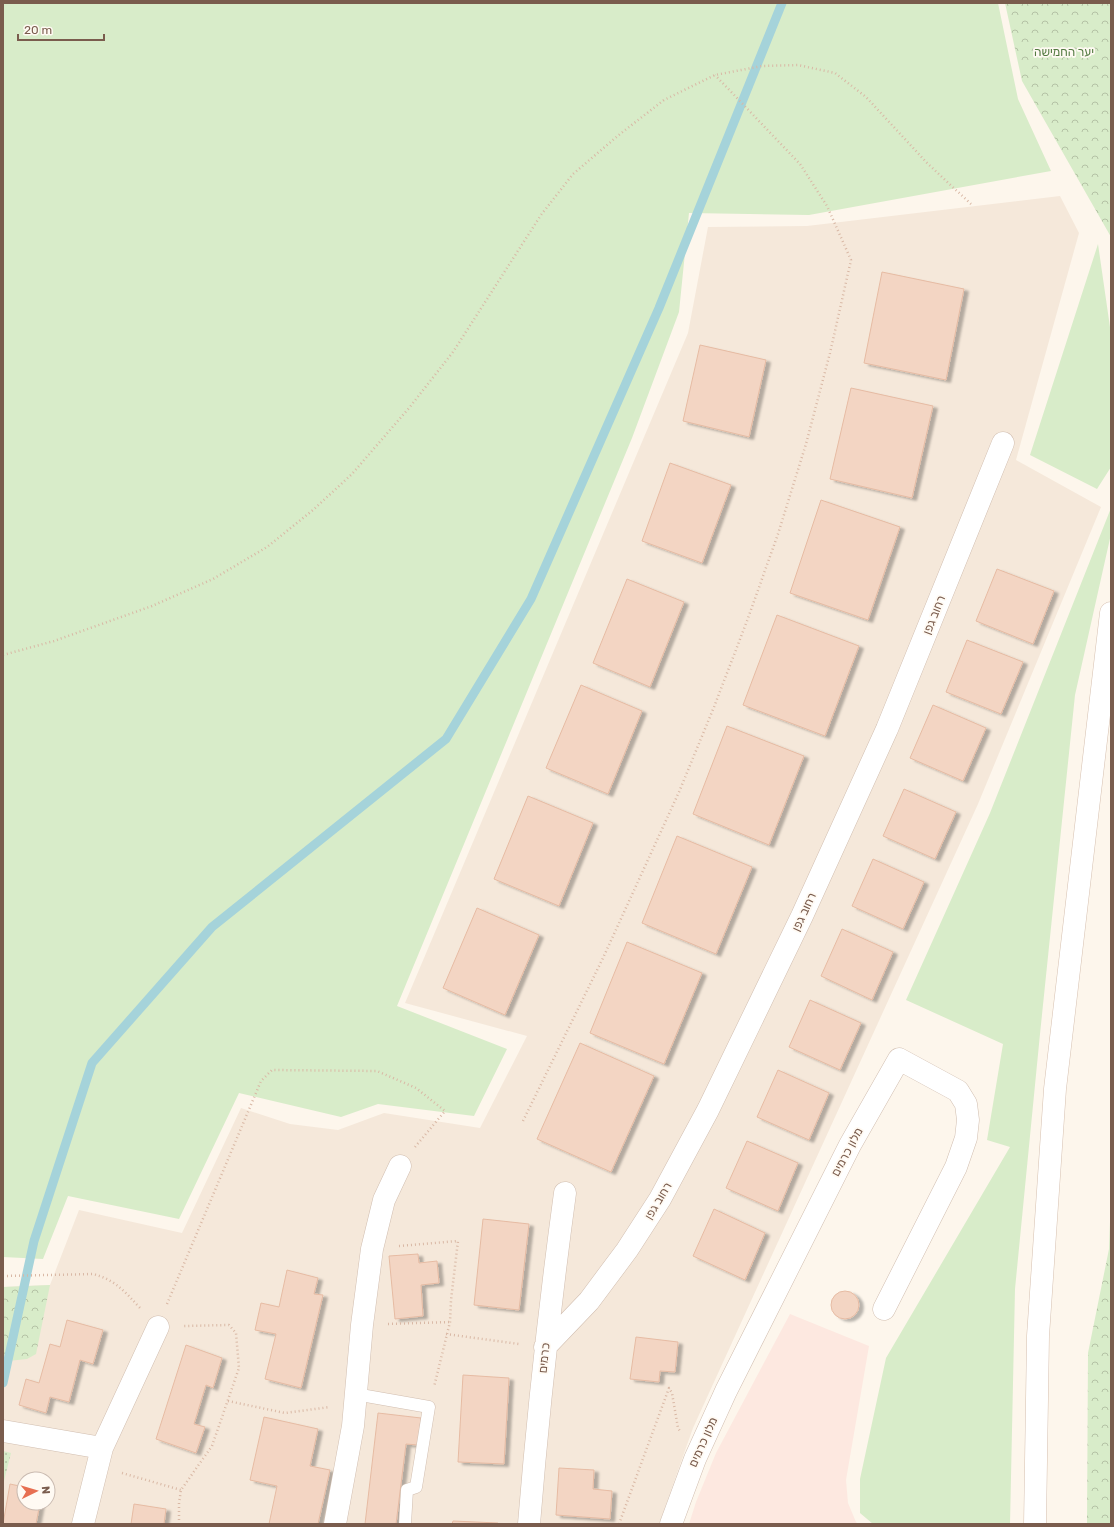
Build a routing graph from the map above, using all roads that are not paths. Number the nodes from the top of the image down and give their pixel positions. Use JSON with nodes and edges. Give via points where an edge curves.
{"nodes":[{"id":1,"x":1003,"y":443,"type":"dead end"},
{"id":2,"x":1111,"y":613,"type":"edge"},
{"id":3,"x":400,"y":1166,"type":"road end"},
{"id":4,"x":565,"y":1193,"type":"dead end"},
{"id":5,"x":884,"y":1309,"type":"dead end"},
{"id":6,"x":158,"y":1327,"type":"road end"},
{"id":7,"x":545,"y":1348,"type":"junction"},
{"id":8,"x":354,"y":1401,"type":"junction"},
{"id":9,"x":3,"y":1430,"type":"edge"},
{"id":10,"x":99,"y":1457,"type":"junction"},
{"id":11,"x":82,"y":1524,"type":"edge"},
{"id":12,"x":335,"y":1524,"type":"edge"},
{"id":13,"x":405,"y":1524,"type":"edge"},
{"id":14,"x":529,"y":1524,"type":"edge"},
{"id":15,"x":671,"y":1524,"type":"edge"},
{"id":16,"x":1035,"y":1524,"type":"edge"}],
"edges":[{"from":1,"to":7,"type":"street","name":"רחוב גפן","via":[[887,729],[802,916],[708,1110],[660,1200],[627,1250],[589,1300]]},
{"from":2,"to":16,"type":"street","via":[[1055,1089],[1038,1336]]},
{"from":3,"to":8,"type":"street","via":[[384,1200],[372,1249]]},
{"from":4,"to":7,"type":"street","name":"כרמים"},
{"from":5,"to":15,"type":"street","name":"מלון כרמים","via":[[956,1167],[966,1138],[968,1120],[966,1104],[958,1091],[899,1059],[834,1175],[726,1391]]},
{"from":6,"to":10,"type":"street"},
{"from":7,"to":14,"type":"street","name":"כרמים"},
{"from":8,"to":12,"type":"street","via":[[353,1426]]},
{"from":8,"to":13,"type":"lane","via":[[429,1407],[416,1487],[408,1490]]},
{"from":9,"to":10,"type":"street"},
{"from":10,"to":11,"type":"street"}]}
